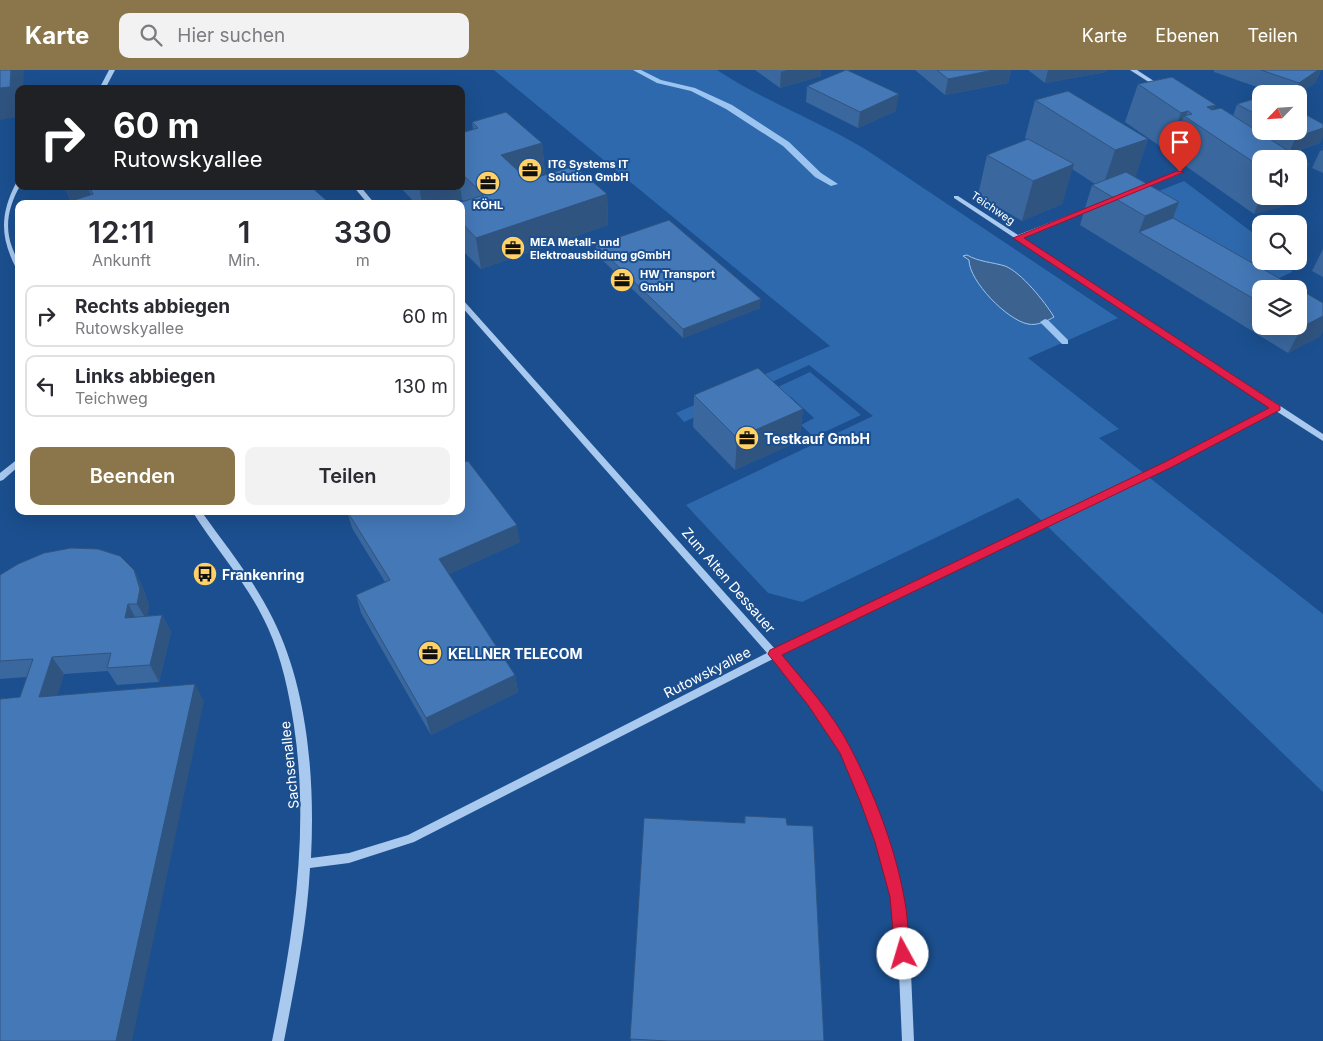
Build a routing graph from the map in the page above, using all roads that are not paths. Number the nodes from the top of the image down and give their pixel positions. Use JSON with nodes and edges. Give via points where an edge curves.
{"nodes":[{"id":1,"x":112,"y":70,"type":"edge"},
{"id":2,"x":1133,"y":70,"type":"edge"},
{"id":3,"x":104,"y":85,"type":"edge"},
{"id":4,"x":1166,"y":91,"type":"edge"},
{"id":5,"x":1180,"y":172,"type":"dead end"},
{"id":6,"x":15,"y":188,"type":"edge"},
{"id":7,"x":360,"y":190,"type":"edge"},
{"id":8,"x":1128,"y":193,"type":"edge"},
{"id":9,"x":956,"y":196,"type":"dead end"},
{"id":10,"x":0,"y":198,"type":"edge"},
{"id":11,"x":8,"y":198,"type":"junction"},
{"id":12,"x":368,"y":200,"type":"edge"},
{"id":13,"x":1102,"y":204,"type":"edge"},
{"id":14,"x":1017,"y":238,"type":"junction"},
{"id":15,"x":15,"y":261,"type":"edge"},
{"id":16,"x":465,"y":306,"type":"edge"},
{"id":17,"x":1276,"y":408,"type":"junction"},
{"id":18,"x":1323,"y":438,"type":"edge"},
{"id":19,"x":15,"y":465,"type":"edge"},
{"id":20,"x":0,"y":478,"type":"edge"},
{"id":21,"x":199,"y":515,"type":"edge"},
{"id":22,"x":774,"y":654,"type":"junction"},
{"id":23,"x":307,"y":863,"type":"junction"},
{"id":24,"x":278,"y":1041,"type":"edge"},
{"id":25,"x":908,"y":1041,"type":"edge"}],
"edges":[{"from":1,"to":3,"type":"street"},
{"from":2,"to":4,"type":"street"},
{"from":5,"to":8,"type":"street"},
{"from":6,"to":11,"type":"street"},
{"from":7,"to":12,"type":"street"},
{"from":9,"to":14,"type":"street","name":"Teichweg"},
{"from":10,"to":11,"type":"street"},
{"from":11,"to":15,"type":"street","via":[[3,220],[4,241]]},
{"from":13,"to":14,"type":"street","name":"Teichweg"},
{"from":14,"to":17,"type":"street","name":"Teichweg"},
{"from":16,"to":22,"type":"street","name":"Zum Alten Dessauer"},
{"from":17,"to":18,"type":"street","name":"Teichweg"},
{"from":17,"to":22,"type":"street","name":"Rutowskyallee","via":[[1169,464]]},
{"from":19,"to":20,"type":"street"},
{"from":21,"to":23,"type":"street","name":"Sachsenallee","via":[[234,562],[268,618],[289,669],[308,800]]},
{"from":22,"to":23,"type":"street","name":"Rutowskyallee","via":[[410,839],[349,858]]},
{"from":22,"to":25,"type":"street","name":"Zum Alten Dessauer","via":[[845,750],[882,842],[897,897]]},
{"from":23,"to":24,"type":"street","name":"Sachsenallee","via":[[294,968]]}]}
